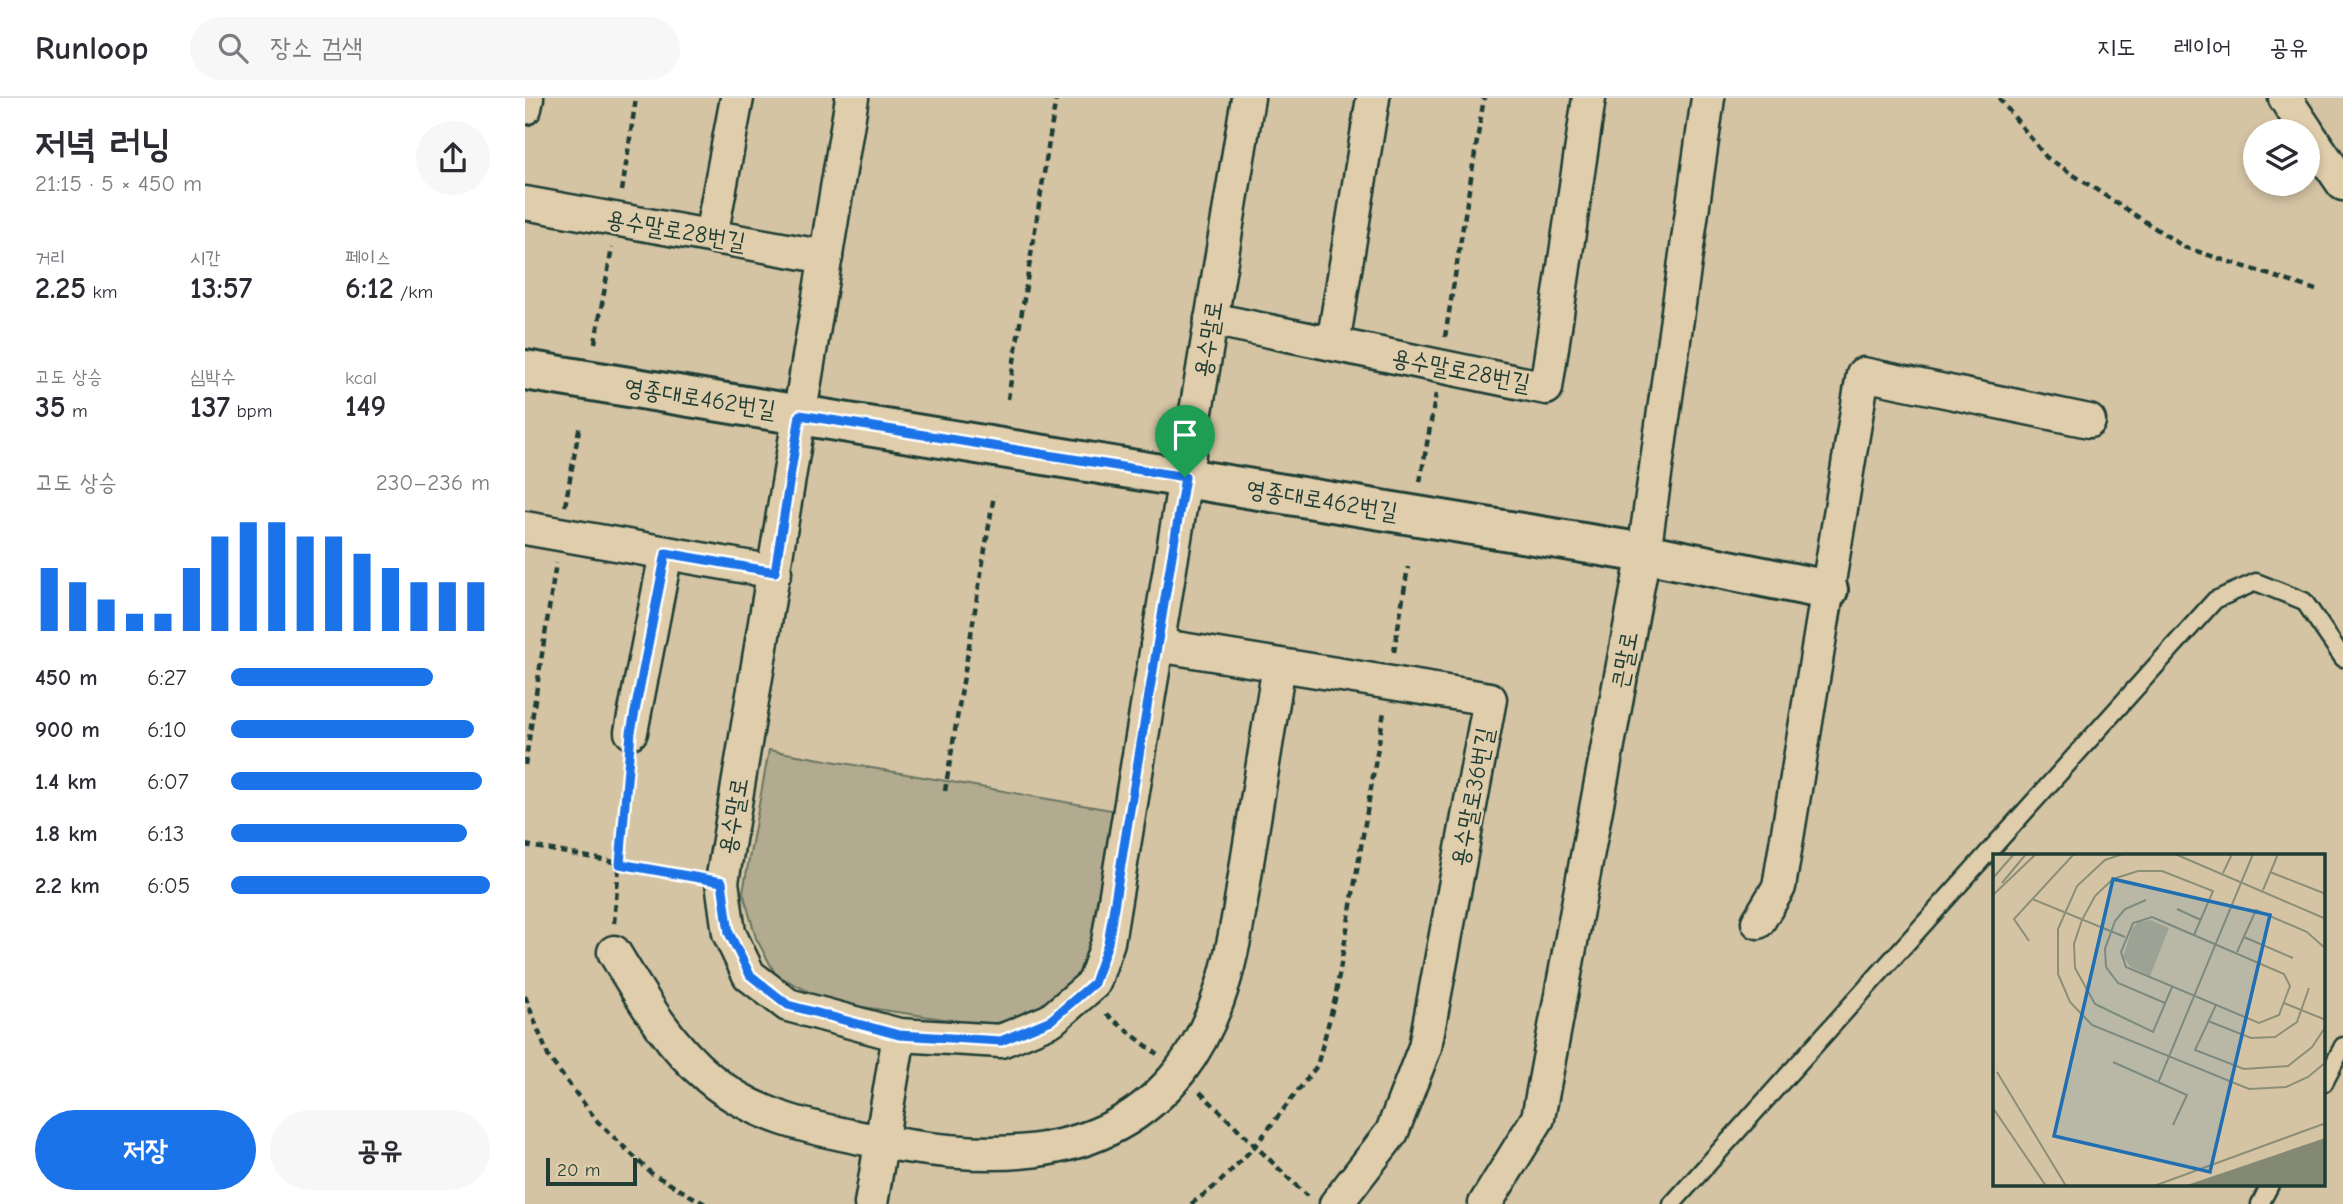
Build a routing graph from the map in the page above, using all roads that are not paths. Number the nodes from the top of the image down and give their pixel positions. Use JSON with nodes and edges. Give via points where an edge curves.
{"nodes":[{"id":1,"x":527,"y":98,"type":"edge"},
{"id":2,"x":737,"y":98,"type":"edge"},
{"id":3,"x":852,"y":98,"type":"edge"},
{"id":4,"x":1248,"y":98,"type":"edge"},
{"id":5,"x":1373,"y":98,"type":"edge"},
{"id":6,"x":1589,"y":98,"type":"edge"},
{"id":7,"x":1708,"y":98,"type":"edge"},
{"id":8,"x":2284,"y":98,"type":"edge"},
{"id":9,"x":525,"y":108,"type":"edge"},
{"id":10,"x":2299,"y":119,"type":"edge"},
{"id":11,"x":2320,"y":150,"type":"edge"},
{"id":12,"x":2343,"y":184,"type":"edge"},
{"id":13,"x":525,"y":203,"type":"edge"},
{"id":14,"x":711,"y":236,"type":"junction"},
{"id":15,"x":826,"y":257,"type":"junction"},
{"id":16,"x":1212,"y":319,"type":"junction"},
{"id":17,"x":1333,"y":344,"type":"junction"},
{"id":18,"x":525,"y":370,"type":"edge"},
{"id":19,"x":800,"y":415,"type":"junction"},
{"id":20,"x":2089,"y":421,"type":"dead end"},
{"id":21,"x":1185,"y":477,"type":"junction"},
{"id":22,"x":525,"y":528,"type":"edge"},
{"id":23,"x":666,"y":553,"type":"junction"},
{"id":24,"x":1644,"y":553,"type":"junction"},
{"id":25,"x":775,"y":572,"type":"junction"},
{"id":26,"x":1828,"y":590,"type":"junction"},
{"id":27,"x":1157,"y":645,"type":"junction"},
{"id":28,"x":2343,"y":658,"type":"edge"},
{"id":29,"x":1279,"y":665,"type":"junction"},
{"id":30,"x":631,"y":732,"type":"road end"},
{"id":31,"x":1758,"y":922,"type":"dead end"},
{"id":32,"x":614,"y":952,"type":"road end"},
{"id":33,"x":899,"y":1035,"type":"junction"},
{"id":34,"x":2343,"y":1046,"type":"edge"},
{"id":35,"x":2325,"y":1081,"type":"edge"},
{"id":36,"x":881,"y":1142,"type":"junction"},
{"id":37,"x":2269,"y":1186,"type":"edge"},
{"id":38,"x":871,"y":1204,"type":"edge"},
{"id":39,"x":1336,"y":1204,"type":"edge"},
{"id":40,"x":1485,"y":1204,"type":"edge"},
{"id":41,"x":1672,"y":1204,"type":"edge"},
{"id":42,"x":2260,"y":1204,"type":"edge"}],
"edges":[{"from":1,"to":9,"type":"street"},
{"from":2,"to":14,"type":"street"},
{"from":3,"to":15,"type":"street","name":"용수말로"},
{"from":4,"to":16,"type":"street","name":"용수말로"},
{"from":5,"to":17,"type":"street"},
{"from":6,"to":17,"type":"street","name":"용수말로28번길","via":[[1546,388]]},
{"from":7,"to":24,"type":"street","name":"큰말로"},
{"from":8,"to":10,"type":"street"},
{"from":11,"to":12,"type":"street"},
{"from":13,"to":14,"type":"street","name":"용수말로28번길"},
{"from":14,"to":15,"type":"street","name":"용수말로28번길"},
{"from":15,"to":19,"type":"street","name":"용수말로"},
{"from":16,"to":17,"type":"street","name":"용수말로28번길"},
{"from":16,"to":21,"type":"street","name":"용수말로"},
{"from":18,"to":19,"type":"street","name":"영종대로462번길"},
{"from":19,"to":21,"type":"street","name":"영종대로462번길"},
{"from":19,"to":25,"type":"street","name":"용수말로"},
{"from":20,"to":26,"type":"street","via":[[1863,374]]},
{"from":21,"to":24,"type":"street","name":"영종대로462번길"},
{"from":21,"to":27,"type":"street","name":"용수말로"},
{"from":22,"to":23,"type":"street"},
{"from":23,"to":25,"type":"street"},
{"from":23,"to":30,"type":"street"},
{"from":24,"to":26,"type":"street","name":"영종대로462번길"},
{"from":24,"to":40,"type":"street","name":"큰말로","via":[[1538,1118]]},
{"from":25,"to":33,"type":"street","name":"용수말로","via":[[722,882],[729,933],[750,975],[788,1005]]},
{"from":26,"to":31,"type":"street","via":[[1779,887]]},
{"from":27,"to":29,"type":"street","name":"용수말로36번길"},
{"from":27,"to":33,"type":"street","name":"용수말로","via":[[1108,943],[1094,983],[1051,1020],[1001,1041]]},
{"from":28,"to":41,"type":"lane","via":[[2304,601],[2256,582],[2215,600]]},
{"from":29,"to":36,"type":"street","via":[[1233,950],[1215,1013],[1179,1072],[1130,1119],[1068,1145],[1009,1155],[950,1153]]},
{"from":29,"to":39,"type":"street","name":"용수말로36번길","via":[[1490,699],[1425,1047],[1392,1132]]},
{"from":32,"to":36,"type":"street","via":[[666,1035],[710,1079],[769,1114]]},
{"from":33,"to":36,"type":"street"},
{"from":34,"to":35,"type":"lane"},
{"from":36,"to":38,"type":"street"},
{"from":37,"to":42,"type":"lane"}]}
